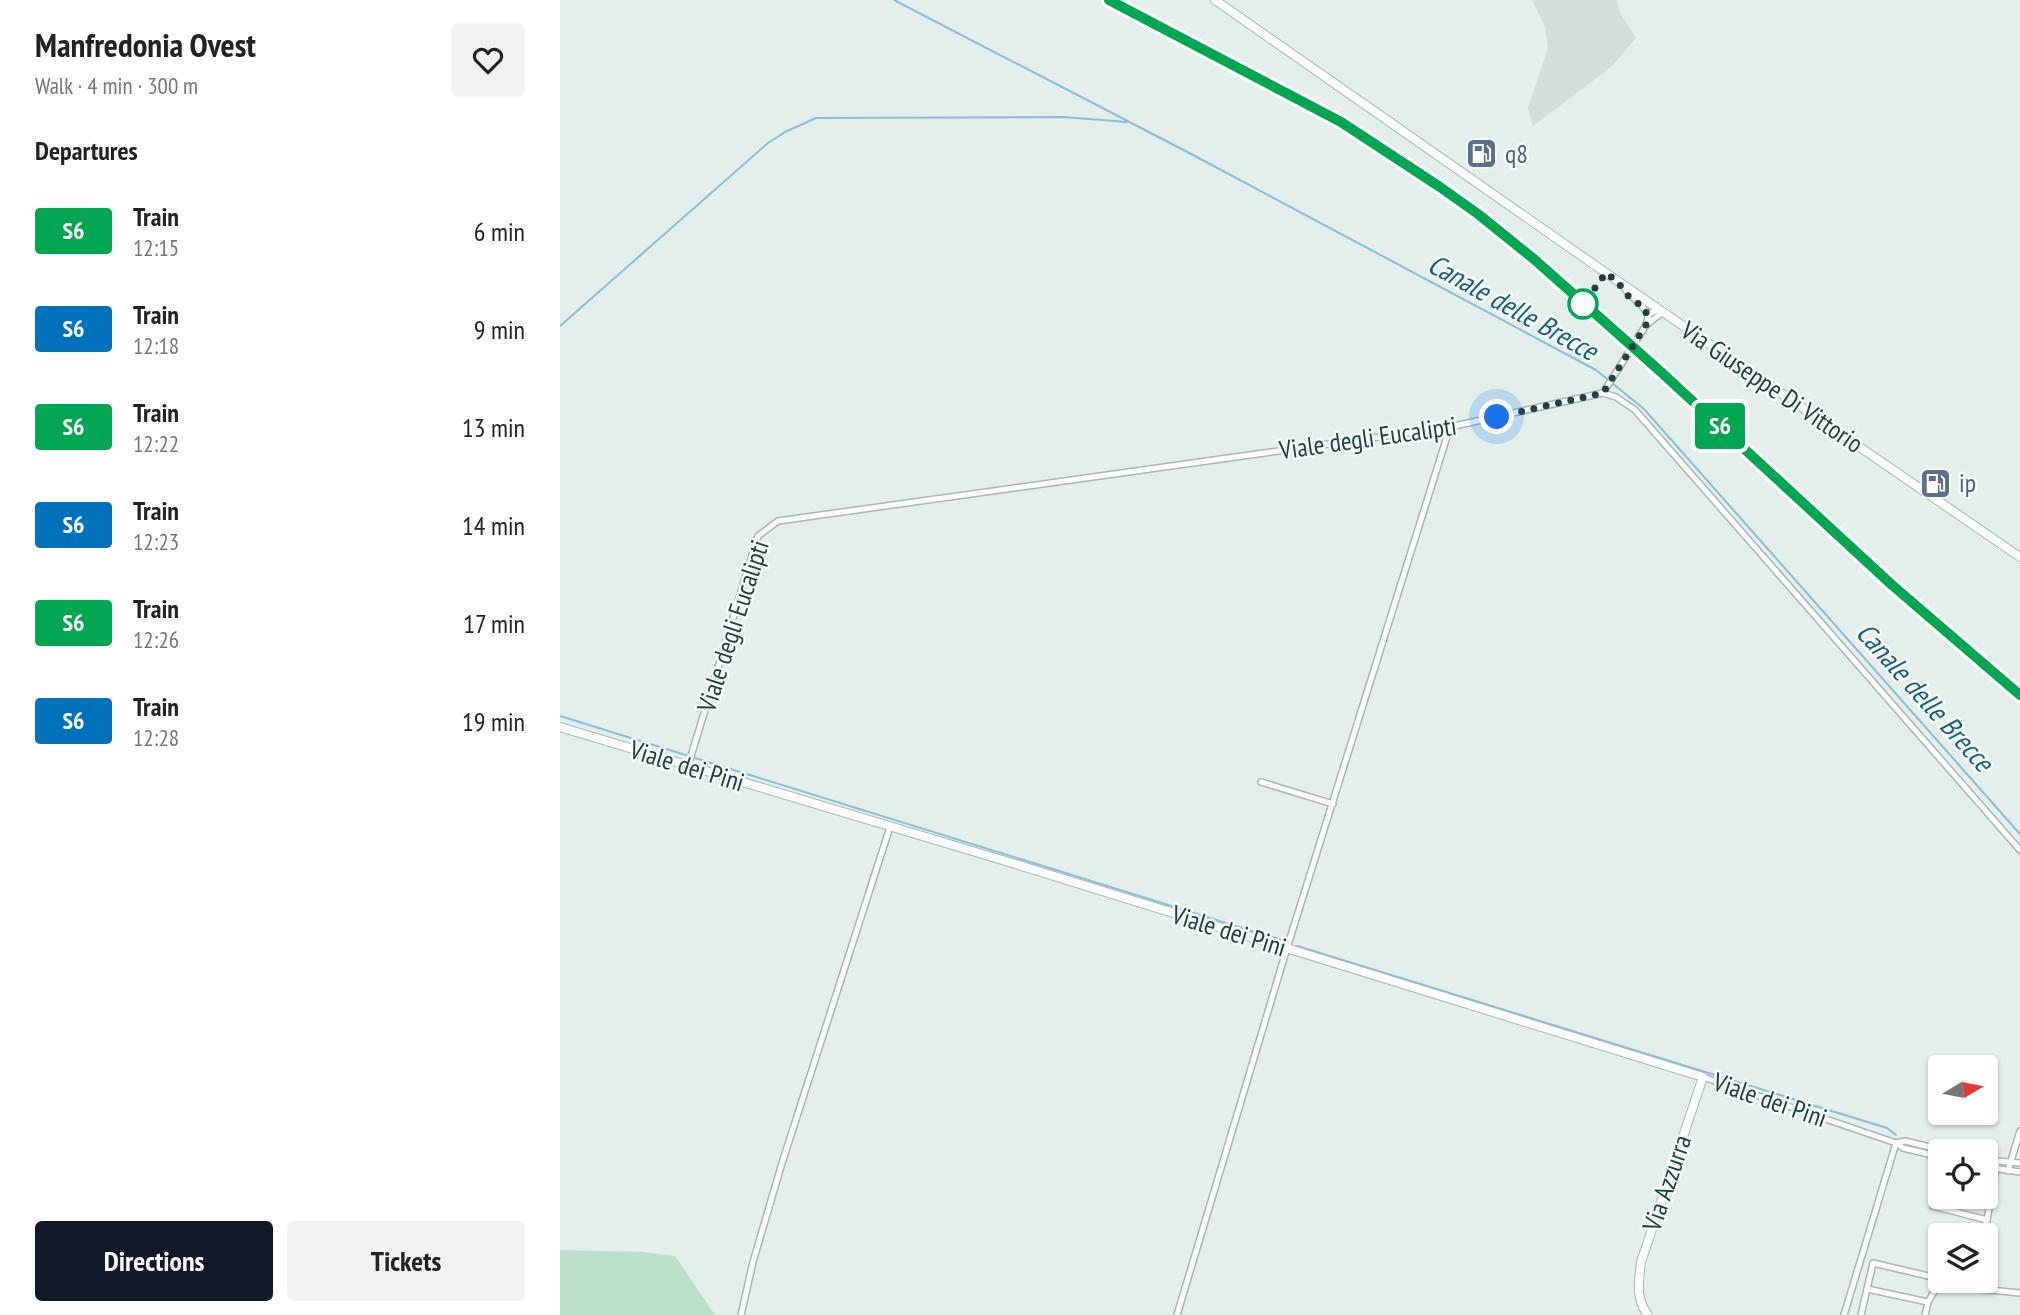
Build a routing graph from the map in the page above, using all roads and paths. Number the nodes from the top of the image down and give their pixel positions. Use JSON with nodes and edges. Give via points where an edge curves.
{"nodes":[{"id":1,"x":1215,"y":0,"type":"edge"},
{"id":2,"x":1623,"y":285,"type":"junction"},
{"id":3,"x":1661,"y":311,"type":"junction"},
{"id":4,"x":1648,"y":316,"type":"junction"},
{"id":5,"x":1646,"y":325,"type":"junction"},
{"id":6,"x":1604,"y":390,"type":"junction"},
{"id":7,"x":1450,"y":427,"type":"junction"},
{"id":8,"x":2020,"y":557,"type":"edge"},
{"id":9,"x":560,"y":727,"type":"edge"},
{"id":10,"x":689,"y":763,"type":"junction"},
{"id":11,"x":1261,"y":782,"type":"dead end"},
{"id":12,"x":1333,"y":804,"type":"junction"},
{"id":13,"x":890,"y":827,"type":"junction"},
{"id":14,"x":2020,"y":850,"type":"edge"},
{"id":15,"x":1287,"y":948,"type":"junction"},
{"id":16,"x":1703,"y":1077,"type":"junction"},
{"id":17,"x":2020,"y":1131,"type":"edge"},
{"id":18,"x":1896,"y":1143,"type":"junction"},
{"id":19,"x":1928,"y":1147,"type":"edge"},
{"id":20,"x":1928,"y":1154,"type":"edge"},
{"id":21,"x":1998,"y":1161,"type":"edge"},
{"id":22,"x":2011,"y":1162,"type":"junction"},
{"id":23,"x":2020,"y":1163,"type":"edge"},
{"id":24,"x":1998,"y":1170,"type":"edge"},
{"id":25,"x":2008,"y":1171,"type":"junction"},
{"id":26,"x":2020,"y":1172,"type":"edge"},
{"id":27,"x":1945,"y":1209,"type":"edge"},
{"id":28,"x":1989,"y":1209,"type":"edge"},
{"id":29,"x":1987,"y":1220,"type":"junction"},
{"id":30,"x":1986,"y":1223,"type":"edge"},
{"id":31,"x":1928,"y":1276,"type":"edge"},
{"id":32,"x":1867,"y":1289,"type":"junction"},
{"id":33,"x":1998,"y":1289,"type":"edge"},
{"id":34,"x":1933,"y":1293,"type":"edge"},
{"id":35,"x":2020,"y":1293,"type":"edge"},
{"id":36,"x":1928,"y":1302,"type":"junction"},
{"id":37,"x":741,"y":1315,"type":"edge"},
{"id":38,"x":1177,"y":1315,"type":"edge"},
{"id":39,"x":1648,"y":1315,"type":"edge"},
{"id":40,"x":1844,"y":1315,"type":"edge"},
{"id":41,"x":1861,"y":1315,"type":"edge"},
{"id":42,"x":1925,"y":1315,"type":"edge"}],
"edges":[{"from":1,"to":2,"type":"street","name":"Via Giuseppe Di Vittorio"},
{"from":2,"to":3,"type":"street","name":"Via Giuseppe Di Vittorio"},
{"from":2,"to":4,"type":"street"},
{"from":3,"to":4,"type":"street"},
{"from":3,"to":5,"type":"street"},
{"from":3,"to":8,"type":"street","name":"Via Giuseppe Di Vittorio"},
{"from":4,"to":5,"type":"street"},
{"from":5,"to":6,"type":"street"},
{"from":6,"to":7,"type":"street","name":"Viale degli Eucalipti"},
{"from":6,"to":14,"type":"street","via":[[1635,410]]},
{"from":7,"to":10,"type":"street","name":"Viale degli Eucalipti","via":[[778,521],[758,536]]},
{"from":7,"to":12,"type":"street"},
{"from":9,"to":10,"type":"street","name":"Viale dei Pini"},
{"from":10,"to":13,"type":"street","name":"Viale dei Pini"},
{"from":11,"to":12,"type":"street"},
{"from":12,"to":15,"type":"street"},
{"from":13,"to":15,"type":"street","name":"Viale dei Pini"},
{"from":13,"to":37,"type":"street","via":[[782,1163]]},
{"from":15,"to":16,"type":"street","name":"Viale dei Pini"},
{"from":15,"to":38,"type":"street"},
{"from":16,"to":18,"type":"street","name":"Viale dei Pini"},
{"from":16,"to":39,"type":"street","name":"Via Azzurra","via":[[1647,1239],[1637,1291]]},
{"from":17,"to":22,"type":"street"},
{"from":18,"to":19,"type":"street","name":"Viale dei Pini"},
{"from":18,"to":20,"type":"street","name":"Viale dei Pini"},
{"from":18,"to":40,"type":"street"},
{"from":21,"to":22,"type":"street"},
{"from":22,"to":23,"type":"street"},
{"from":22,"to":25,"type":"street"},
{"from":24,"to":25,"type":"street"},
{"from":25,"to":26,"type":"street"},
{"from":27,"to":29,"type":"street"},
{"from":28,"to":29,"type":"street"},
{"from":29,"to":30,"type":"street"},
{"from":31,"to":32,"type":"street","via":[[1873,1263]]},
{"from":32,"to":36,"type":"street"},
{"from":32,"to":41,"type":"street"},
{"from":33,"to":35,"type":"street"},
{"from":34,"to":36,"type":"street"},
{"from":36,"to":42,"type":"street"}]}
